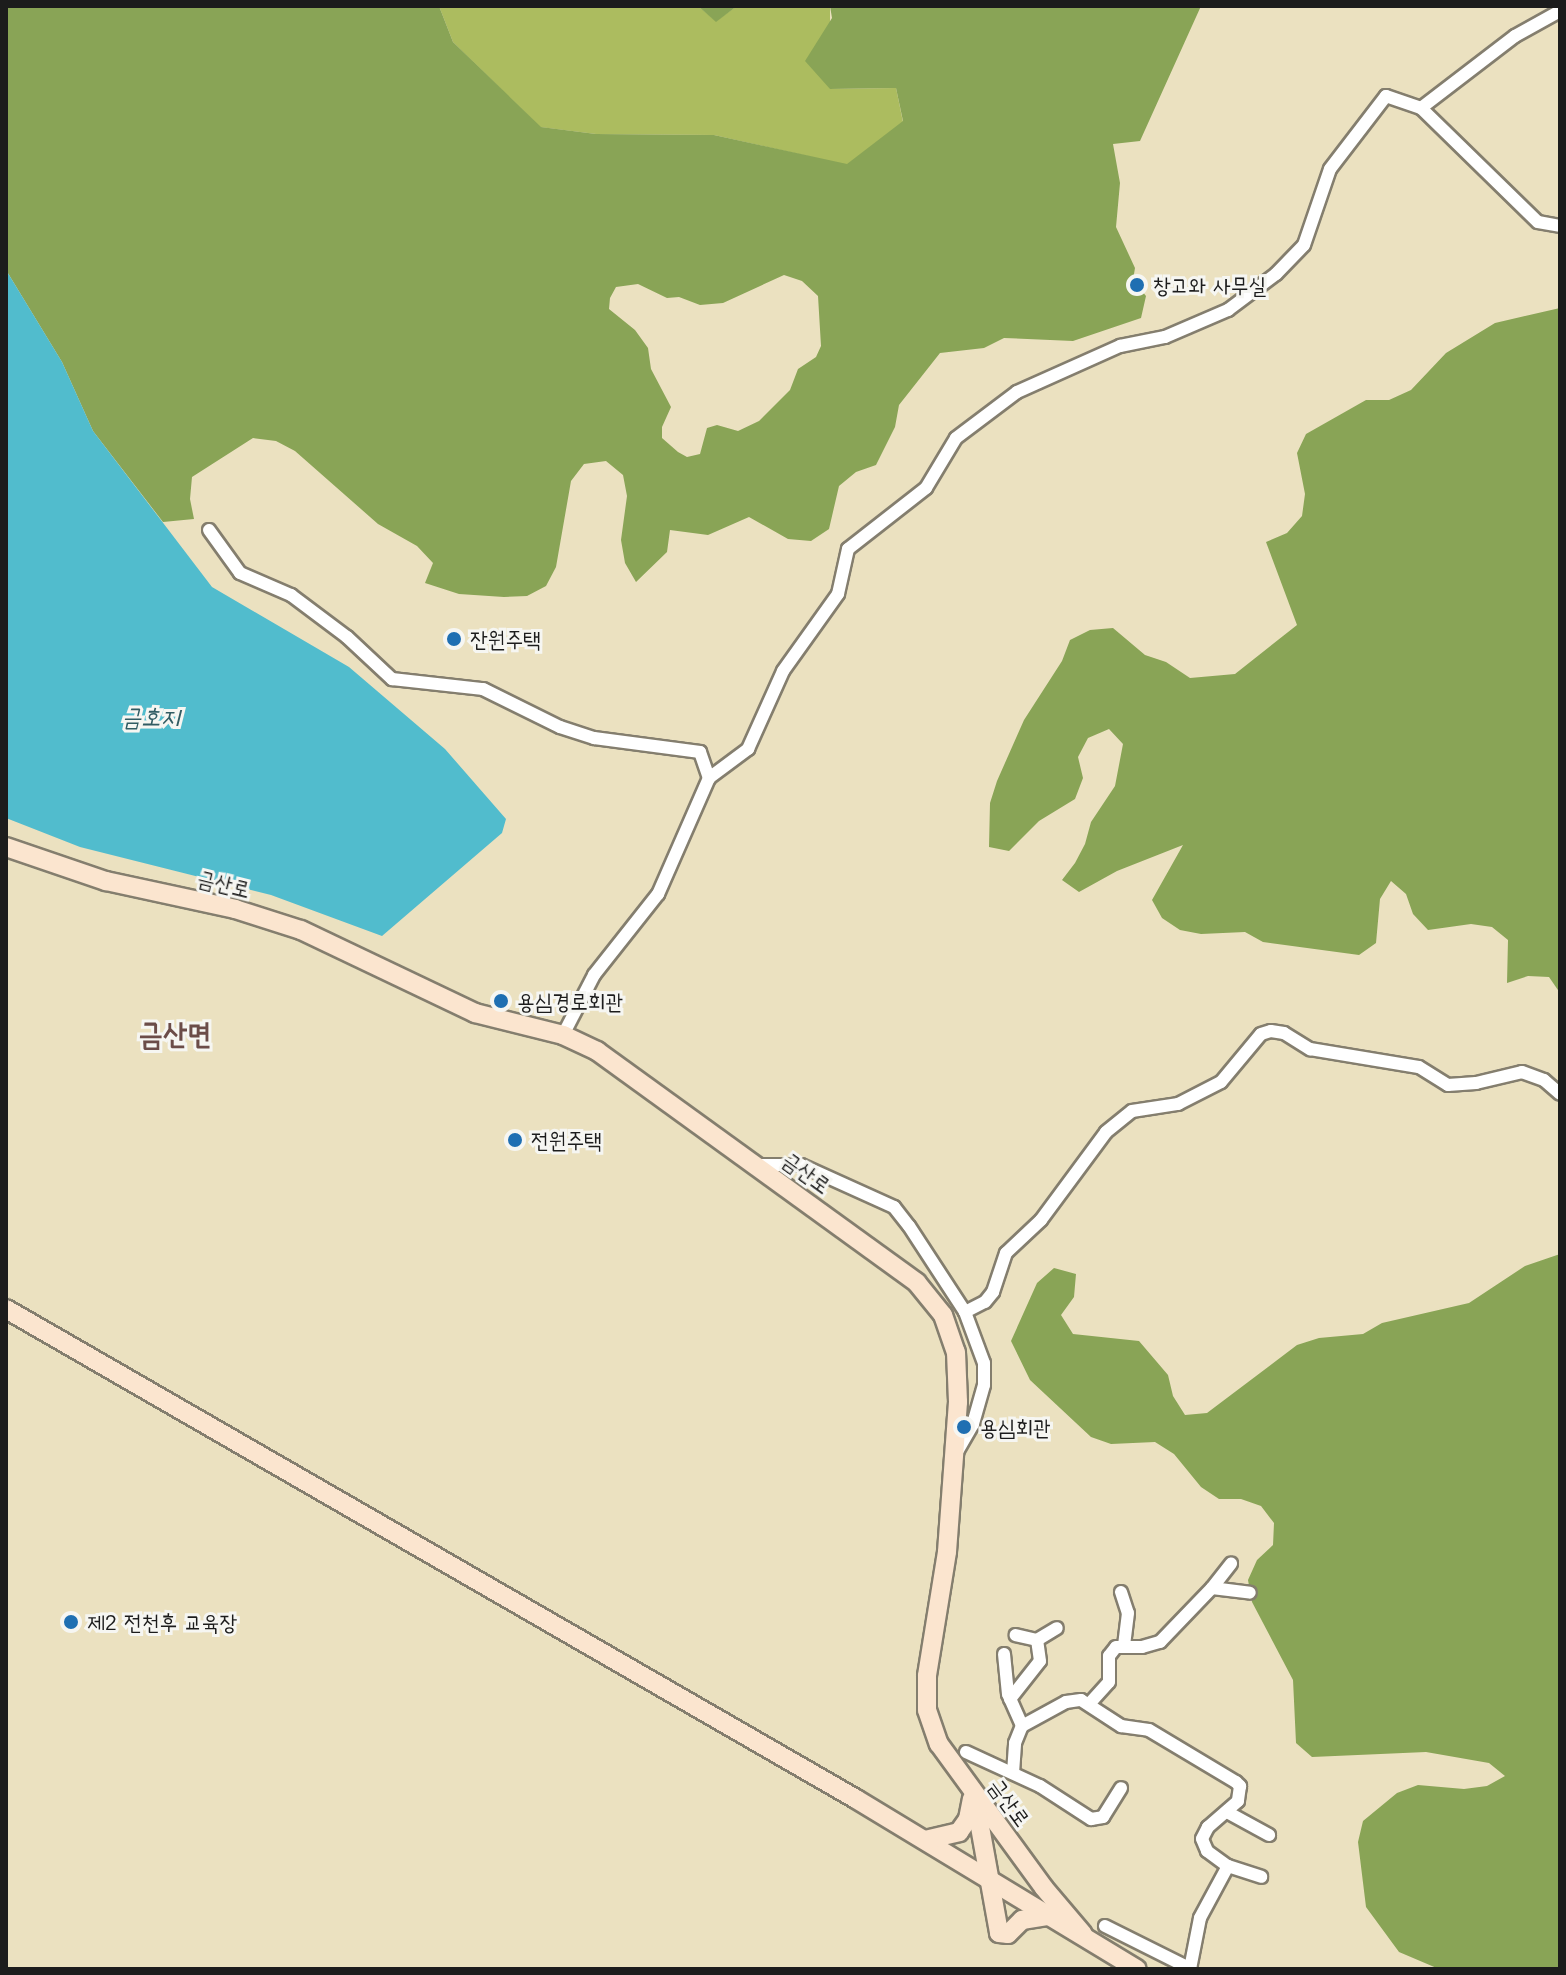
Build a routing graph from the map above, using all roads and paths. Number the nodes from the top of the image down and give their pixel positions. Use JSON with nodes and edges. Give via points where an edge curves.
{"nodes":[{"id":1,"x":1560,"y":11,"type":"edge"},
{"id":2,"x":1421,"y":108,"type":"junction"},
{"id":3,"x":1560,"y":226,"type":"edge"},
{"id":4,"x":209,"y":530,"type":"dead end"},
{"id":5,"x":709,"y":778,"type":"junction"},
{"id":6,"x":6,"y":847,"type":"edge"},
{"id":7,"x":563,"y":1035,"type":"junction"},
{"id":8,"x":1560,"y":1094,"type":"edge"},
{"id":9,"x":757,"y":1165,"type":"junction"},
{"id":10,"x":6,"y":1309,"type":"edge"},
{"id":11,"x":965,"y":1312,"type":"junction"},
{"id":12,"x":955,"y":1455,"type":"junction"},
{"id":13,"x":1231,"y":1564,"type":"dead end"},
{"id":14,"x":1212,"y":1588,"type":"junction"},
{"id":15,"x":1121,"y":1592,"type":"dead end"},
{"id":16,"x":1250,"y":1593,"type":"dead end"},
{"id":17,"x":1057,"y":1628,"type":"dead end"},
{"id":18,"x":1016,"y":1635,"type":"dead end"},
{"id":19,"x":1037,"y":1640,"type":"junction"},
{"id":20,"x":1124,"y":1645,"type":"junction"},
{"id":21,"x":1004,"y":1654,"type":"dead end"},
{"id":22,"x":1010,"y":1699,"type":"junction"},
{"id":23,"x":1090,"y":1703,"type":"junction"},
{"id":24,"x":1022,"y":1726,"type":"junction"},
{"id":25,"x":966,"y":1752,"type":"dead end"},
{"id":26,"x":1013,"y":1773,"type":"junction"},
{"id":27,"x":1121,"y":1788,"type":"dead end"},
{"id":28,"x":973,"y":1792,"type":"junction"},
{"id":29,"x":1227,"y":1812,"type":"junction"},
{"id":30,"x":1269,"y":1835,"type":"dead end"},
{"id":31,"x":925,"y":1840,"type":"junction"},
{"id":32,"x":1228,"y":1866,"type":"junction"},
{"id":33,"x":1261,"y":1877,"type":"dead end"},
{"id":34,"x":992,"y":1880,"type":"junction"},
{"id":35,"x":1052,"y":1915,"type":"junction"},
{"id":36,"x":1105,"y":1926,"type":"dead end"},
{"id":37,"x":1083,"y":1934,"type":"junction"},
{"id":38,"x":1137,"y":1969,"type":"edge"},
{"id":39,"x":1190,"y":1969,"type":"edge"}],
"edges":[{"from":1,"to":2,"type":"street","via":[[1515,36]]},
{"from":2,"to":3,"type":"street","via":[[1538,222]]},
{"from":2,"to":5,"type":"street","via":[[1386,96],[1330,169],[1304,245],[1228,310],[1165,337],[1120,346],[1017,392],[956,438],[926,488],[848,549],[838,594],[783,671],[748,749]]},
{"from":4,"to":5,"type":"street","via":[[240,573],[291,595],[392,679],[483,689],[594,738],[700,752]]},
{"from":5,"to":7,"type":"street","via":[[658,894],[594,975]]},
{"from":6,"to":7,"type":"street","name":"금산로","via":[[106,881],[235,909],[301,930],[475,1013]]},
{"from":7,"to":9,"type":"street","name":"금산로","via":[[621,1065]]},
{"from":8,"to":11,"type":"street","via":[[1544,1080],[1522,1072],[1448,1085],[1419,1067],[1310,1049],[1284,1033],[1261,1034],[1221,1082],[1178,1104],[1132,1111],[1106,1132],[1041,1220],[1006,1253],[993,1292]]},
{"from":9,"to":11,"type":"street","via":[[801,1165],[894,1207]]},
{"from":9,"to":12,"type":"street","name":"금산로","via":[[917,1283],[943,1315],[956,1352]]},
{"from":10,"to":31,"type":"street"},
{"from":11,"to":12,"type":"street","via":[[984,1363],[984,1385],[973,1424]]},
{"from":12,"to":28,"type":"street","name":"금산로","via":[[926,1700],[939,1744]]},
{"from":13,"to":14,"type":"street"},
{"from":14,"to":16,"type":"street"},
{"from":14,"to":20,"type":"street","via":[[1160,1642]]},
{"from":15,"to":20,"type":"street","via":[[1128,1613]]},
{"from":17,"to":19,"type":"street"},
{"from":18,"to":19,"type":"street"},
{"from":19,"to":22,"type":"street","via":[[1040,1661]]},
{"from":20,"to":23,"type":"street","via":[[1111,1651],[1109,1682]]},
{"from":21,"to":22,"type":"street"},
{"from":22,"to":24,"type":"street"},
{"from":23,"to":24,"type":"street","via":[[1066,1702]]},
{"from":23,"to":29,"type":"street","via":[[1115,1723],[1149,1730],[1236,1782],[1241,1794]]},
{"from":24,"to":26,"type":"street"},
{"from":25,"to":26,"type":"street"},
{"from":26,"to":27,"type":"street","via":[[1091,1819],[1103,1817]]},
{"from":28,"to":31,"type":"street","via":[[968,1819],[959,1832]]},
{"from":28,"to":34,"type":"street"},
{"from":28,"to":37,"type":"street","name":"금산로"},
{"from":29,"to":30,"type":"street"},
{"from":29,"to":32,"type":"street","via":[[1202,1839],[1207,1851]]},
{"from":31,"to":34,"type":"street"},
{"from":32,"to":33,"type":"street"},
{"from":32,"to":39,"type":"street","via":[[1200,1918]]},
{"from":34,"to":35,"type":"street"},
{"from":34,"to":35,"type":"street","via":[[999,1933],[1008,1934],[1022,1920]]},
{"from":35,"to":37,"type":"street"},
{"from":36,"to":39,"type":"street"},
{"from":37,"to":38,"type":"street"}]}
